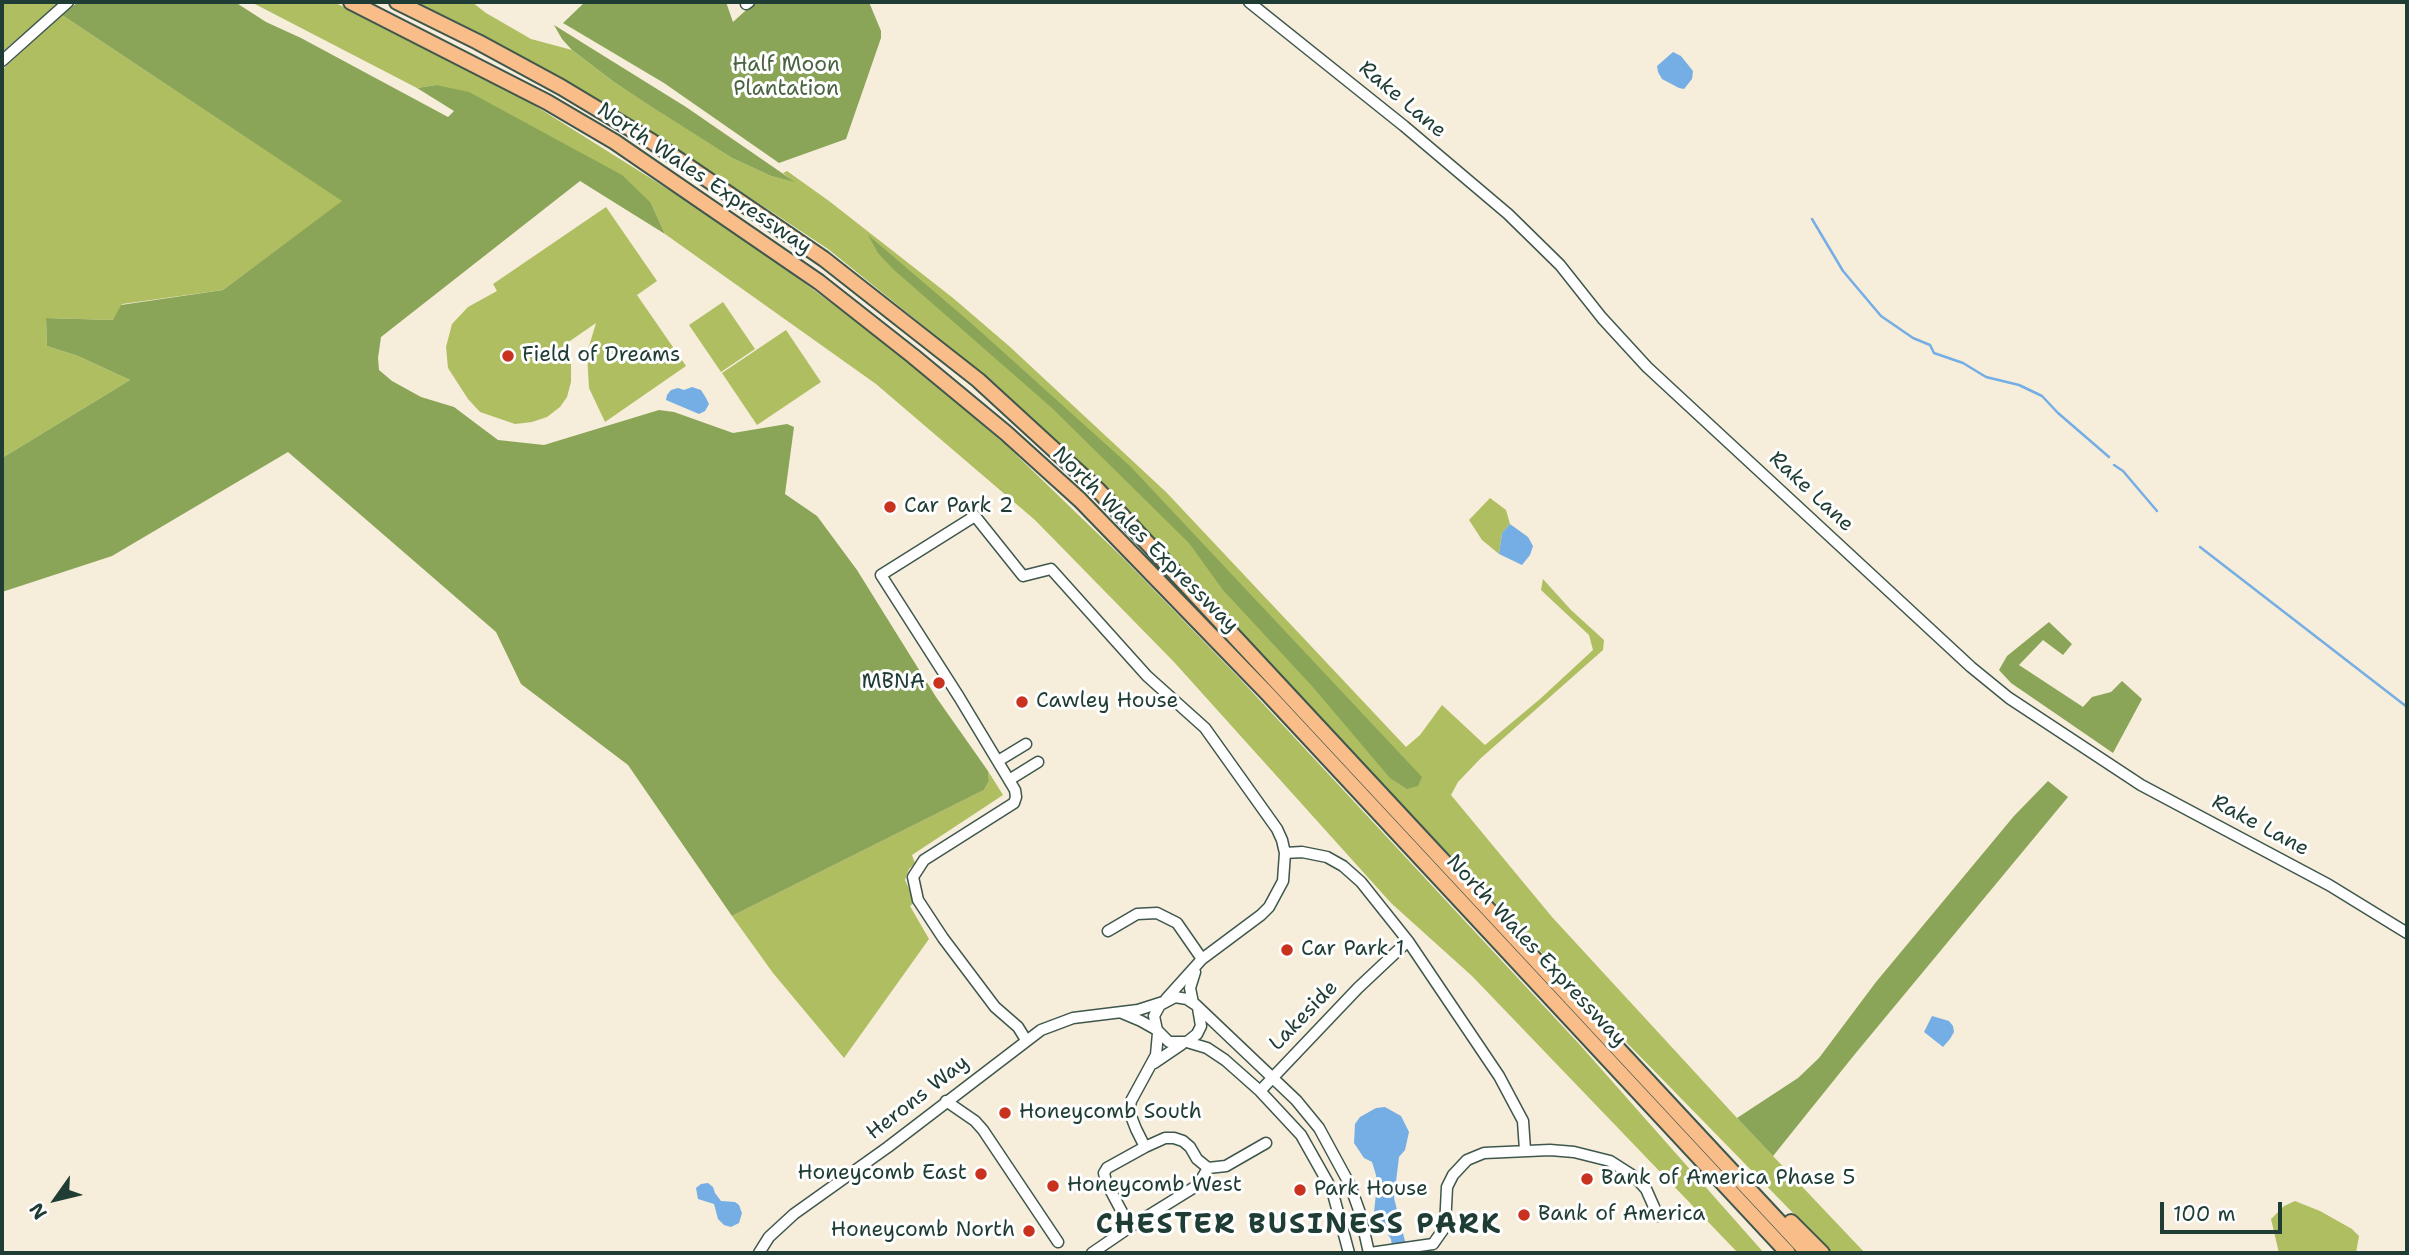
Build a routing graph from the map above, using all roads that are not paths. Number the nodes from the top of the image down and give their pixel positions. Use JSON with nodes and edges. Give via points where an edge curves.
{"nodes":[{"id":1,"x":68,"y":2,"type":"edge"},
{"id":2,"x":351,"y":2,"type":"edge"},
{"id":3,"x":397,"y":2,"type":"edge"},
{"id":4,"x":1249,"y":2,"type":"edge"},
{"id":5,"x":2,"y":61,"type":"edge"},
{"id":6,"x":1026,"y":744,"type":"dead end"},
{"id":7,"x":998,"y":761,"type":"junction"},
{"id":8,"x":1038,"y":762,"type":"dead end"},
{"id":9,"x":1009,"y":780,"type":"junction"},
{"id":10,"x":1285,"y":853,"type":"junction"},
{"id":11,"x":1108,"y":931,"type":"dead end"},
{"id":12,"x":2407,"y":933,"type":"edge"},
{"id":13,"x":1408,"y":941,"type":"junction"},
{"id":14,"x":1202,"y":959,"type":"junction"},
{"id":15,"x":1196,"y":968,"type":"junction"},
{"id":16,"x":1164,"y":1001,"type":"junction"},
{"id":17,"x":1196,"y":1006,"type":"junction"},
{"id":18,"x":1122,"y":1013,"type":"junction"},
{"id":19,"x":1586,"y":1015,"type":"junction"},
{"id":20,"x":1157,"y":1032,"type":"junction"},
{"id":21,"x":1026,"y":1040,"type":"junction"},
{"id":22,"x":1184,"y":1043,"type":"junction"},
{"id":23,"x":1152,"y":1065,"type":"junction"},
{"id":24,"x":1272,"y":1076,"type":"junction"},
{"id":25,"x":1260,"y":1091,"type":"junction"},
{"id":26,"x":946,"y":1101,"type":"junction"},
{"id":27,"x":1653,"y":1108,"type":"junction"},
{"id":28,"x":1266,"y":1143,"type":"dead end"},
{"id":29,"x":1145,"y":1147,"type":"junction"},
{"id":30,"x":1525,"y":1150,"type":"junction"},
{"id":31,"x":1208,"y":1168,"type":"junction"},
{"id":32,"x":1658,"y":1216,"type":"dead end"},
{"id":33,"x":1130,"y":1227,"type":"junction"},
{"id":34,"x":1058,"y":1242,"type":"dead end"},
{"id":35,"x":759,"y":1253,"type":"edge"},
{"id":36,"x":1092,"y":1253,"type":"edge"},
{"id":37,"x":1349,"y":1253,"type":"edge"},
{"id":38,"x":1369,"y":1253,"type":"edge"},
{"id":39,"x":1777,"y":1253,"type":"edge"},
{"id":40,"x":1788,"y":1253,"type":"edge"},
{"id":41,"x":1808,"y":1253,"type":"edge"},
{"id":42,"x":1822,"y":1253,"type":"edge"}],
"edges":[{"from":1,"to":5,"type":"street"},
{"from":2,"to":27,"type":"highway","name":"North Wales Expressway","via":[[615,142],[819,282],[1006,433],[1080,500],[1267,693]]},
{"from":3,"to":19,"type":"highway","name":"North Wales Expressway","via":[[561,87],[651,141],[824,259],[978,380],[1098,491]]},
{"from":4,"to":12,"type":"street","name":"Rake Lane","via":[[1508,214],[1560,265],[1647,367],[1971,667],[2141,785],[2329,885]]},
{"from":6,"to":7,"type":"street"},
{"from":7,"to":9,"type":"street"},
{"from":7,"to":10,"type":"street","via":[[881,575],[975,516],[1023,576],[1051,569],[1147,676],[1205,728],[1277,829]]},
{"from":8,"to":9,"type":"street"},
{"from":9,"to":21,"type":"street","via":[[1015,790],[1014,803],[924,860],[913,877],[918,900],[943,938]]},
{"from":10,"to":13,"type":"street","via":[[1312,853],[1343,866]]},
{"from":10,"to":14,"type":"street","via":[[1283,881],[1269,907]]},
{"from":11,"to":14,"type":"street","via":[[1137,914],[1157,913],[1177,923]]},
{"from":13,"to":24,"type":"street","name":"Lakeside"},
{"from":13,"to":30,"type":"street","via":[[1499,1076],[1523,1121]]},
{"from":14,"to":15,"type":"street"},
{"from":15,"to":16,"type":"street"},
{"from":15,"to":17,"type":"street","via":[[1190,988]]},
{"from":16,"to":17,"type":"street","via":[[1178,996]]},
{"from":16,"to":18,"type":"street","name":"Herons Way"},
{"from":16,"to":20,"type":"street","via":[[1154,1016]]},
{"from":17,"to":22,"type":"street","via":[[1199,1030]]},
{"from":17,"to":24,"type":"street"},
{"from":18,"to":20,"type":"street","name":"Herons Way"},
{"from":18,"to":21,"type":"street","name":"Herons Way","via":[[1060,1021]]},
{"from":19,"to":41,"type":"highway","name":"North Wales Expressway"},
{"from":19,"to":42,"type":"highway"},
{"from":20,"to":22,"type":"street","via":[[1169,1042]]},
{"from":20,"to":23,"type":"street"},
{"from":21,"to":26,"type":"street","name":"Herons Way"},
{"from":22,"to":23,"type":"street"},
{"from":22,"to":25,"type":"street","via":[[1207,1048]]},
{"from":23,"to":29,"type":"street","via":[[1134,1092],[1129,1111]]},
{"from":24,"to":25,"type":"street","name":"Lakeside"},
{"from":24,"to":38,"type":"street","via":[[1319,1128],[1339,1162],[1360,1213]]},
{"from":25,"to":37,"type":"street","via":[[1317,1160],[1332,1190]]},
{"from":26,"to":34,"type":"street","via":[[984,1130]]},
{"from":26,"to":35,"type":"street","name":"Herons Way","via":[[787,1220]]},
{"from":27,"to":39,"type":"highway"},
{"from":27,"to":40,"type":"highway","name":"North Wales Expressway"},
{"from":28,"to":31,"type":"street","via":[[1226,1166]]},
{"from":29,"to":31,"type":"street","via":[[1174,1138],[1190,1147]]},
{"from":29,"to":33,"type":"street","via":[[1104,1173]]},
{"from":30,"to":32,"type":"street","via":[[1574,1152],[1610,1161],[1646,1189]]},
{"from":30,"to":38,"type":"street","via":[[1484,1153],[1467,1160],[1452,1175],[1445,1227],[1433,1244]]},
{"from":31,"to":33,"type":"street","via":[[1198,1185]]},
{"from":33,"to":36,"type":"street"}]}
